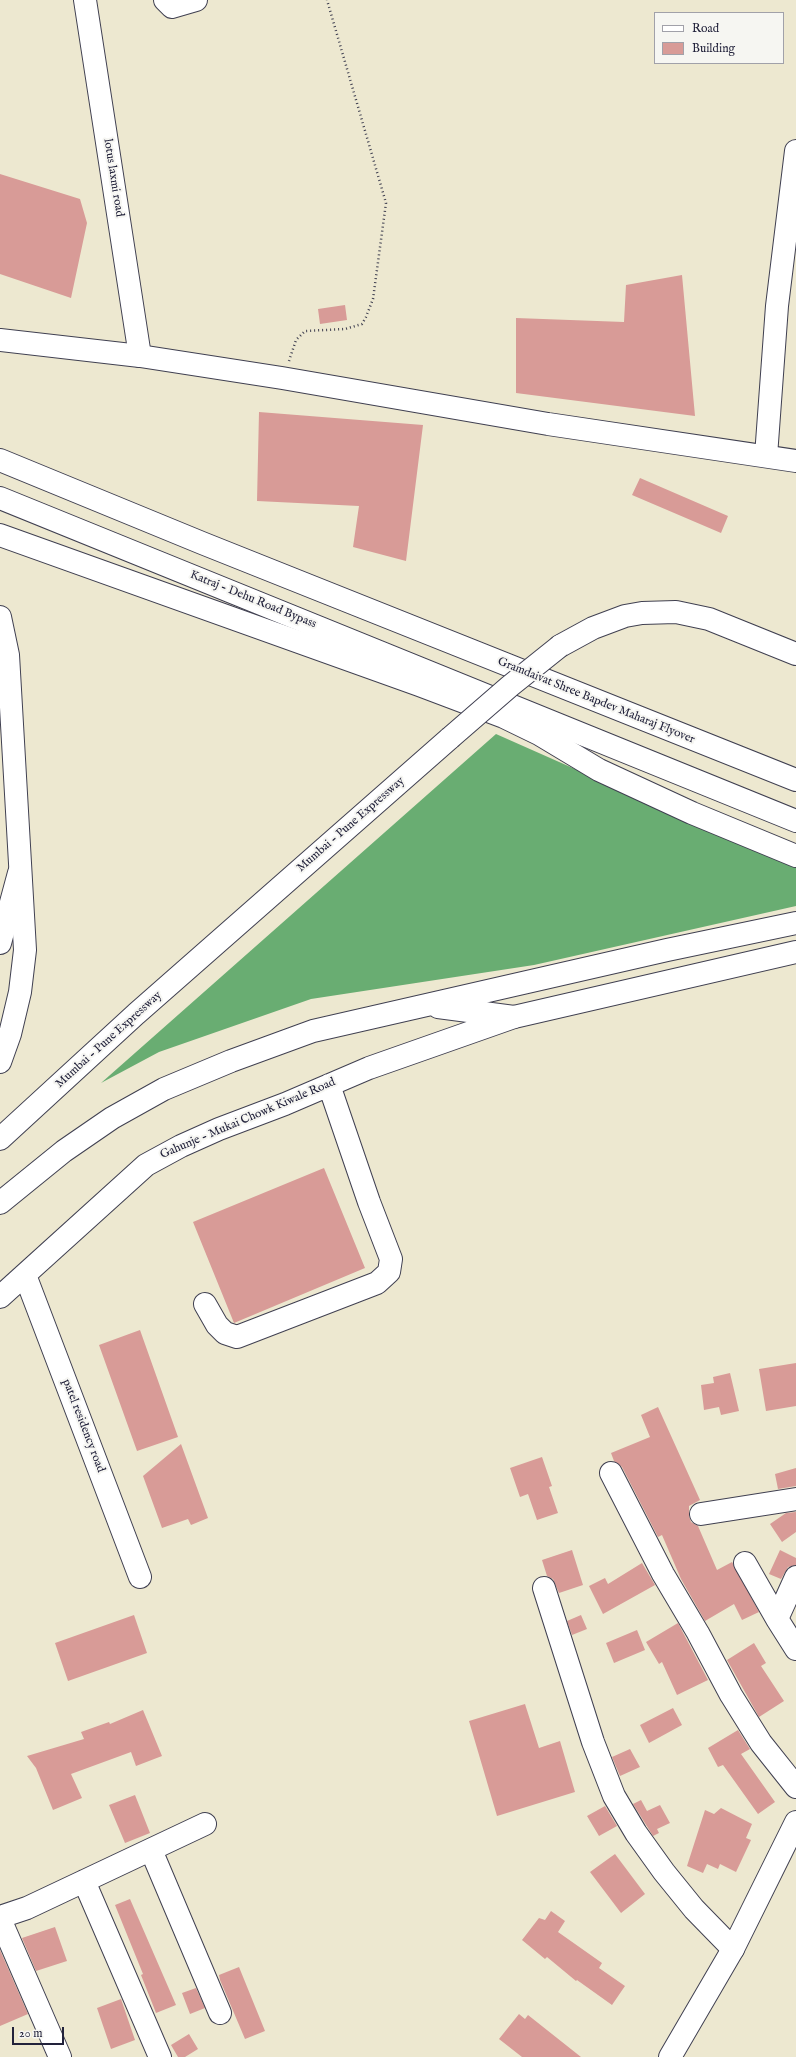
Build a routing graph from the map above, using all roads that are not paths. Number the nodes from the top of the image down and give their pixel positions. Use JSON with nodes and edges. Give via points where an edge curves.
{"nodes":[{"id":1,"x":85,"y":0,"type":"edge"},
{"id":2,"x":165,"y":0,"type":"edge"},
{"id":3,"x":196,"y":0,"type":"edge"},
{"id":4,"x":796,"y":151,"type":"edge"},
{"id":5,"x":0,"y":340,"type":"edge"},
{"id":6,"x":140,"y":356,"type":"junction"},
{"id":7,"x":766,"y":456,"type":"junction"},
{"id":8,"x":0,"y":460,"type":"edge"},
{"id":9,"x":796,"y":461,"type":"edge"},
{"id":10,"x":0,"y":498,"type":"edge"},
{"id":11,"x":0,"y":535,"type":"edge"},
{"id":12,"x":0,"y":617,"type":"edge"},
{"id":13,"x":746,"y":634,"type":"junction"},
{"id":14,"x":796,"y":654,"type":"edge"},
{"id":15,"x":796,"y":665,"type":"edge"},
{"id":16,"x":503,"y":709,"type":"junction"},
{"id":17,"x":796,"y":780,"type":"edge"},
{"id":18,"x":796,"y":821,"type":"edge"},
{"id":19,"x":796,"y":856,"type":"edge"},
{"id":20,"x":20,"y":868,"type":"junction"},
{"id":21,"x":796,"y":923,"type":"edge"},
{"id":22,"x":0,"y":943,"type":"edge"},
{"id":23,"x":796,"y":952,"type":"edge"},
{"id":24,"x":422,"y":1005,"type":"junction"},
{"id":25,"x":514,"y":1017,"type":"junction"},
{"id":26,"x":0,"y":1062,"type":"edge"},
{"id":27,"x":329,"y":1085,"type":"junction"},
{"id":28,"x":0,"y":1139,"type":"edge"},
{"id":29,"x":0,"y":1204,"type":"edge"},
{"id":30,"x":25,"y":1275,"type":"junction"},
{"id":31,"x":0,"y":1297,"type":"edge"},
{"id":32,"x":205,"y":1304,"type":"dead end"},
{"id":33,"x":611,"y":1473,"type":"dead end"},
{"id":34,"x":796,"y":1499,"type":"edge"},
{"id":35,"x":701,"y":1514,"type":"dead end"},
{"id":36,"x":745,"y":1563,"type":"dead end"},
{"id":37,"x":140,"y":1577,"type":"dead end"},
{"id":38,"x":796,"y":1577,"type":"edge"},
{"id":39,"x":544,"y":1588,"type":"dead end"},
{"id":40,"x":777,"y":1619,"type":"junction"},
{"id":41,"x":796,"y":1649,"type":"edge"},
{"id":42,"x":796,"y":1787,"type":"edge"},
{"id":43,"x":796,"y":1822,"type":"edge"},
{"id":44,"x":205,"y":1824,"type":"dead end"},
{"id":45,"x":151,"y":1850,"type":"junction"},
{"id":46,"x":84,"y":1881,"type":"junction"},
{"id":47,"x":0,"y":1918,"type":"edge"},
{"id":48,"x":733,"y":1949,"type":"junction"},
{"id":49,"x":220,"y":2013,"type":"dead end"},
{"id":50,"x":60,"y":2057,"type":"edge"},
{"id":51,"x":160,"y":2057,"type":"edge"},
{"id":52,"x":670,"y":2057,"type":"edge"}],
"edges":[{"from":1,"to":6,"type":"main road","name":"lotus laxmi road"},
{"from":2,"to":3,"type":"main road","via":[[172,7]]},
{"from":4,"to":7,"type":"main road","via":[[777,306]]},
{"from":5,"to":6,"type":"main road"},
{"from":6,"to":7,"type":"main road","via":[[548,424]]},
{"from":7,"to":9,"type":"main road"},
{"from":8,"to":17,"type":"main road","name":"Gramdaivat Shree Bapdev Maharaj Flyover"},
{"from":10,"to":16,"type":"main road","name":"Katraj - Dehu Road Bypass"},
{"from":11,"to":16,"type":"main road","via":[[404,679]]},
{"from":12,"to":20,"type":"main road","via":[[8,655]]},
{"from":13,"to":14,"type":"main road"},
{"from":13,"to":15,"type":"main road"},
{"from":13,"to":28,"type":"main road","name":"Mumbai - Pune Expressway","bridge":true,"via":[[703,618],[676,612],[658,612],[630,615],[610,621],[560,646],[450,738],[136,1014]]},
{"from":16,"to":18,"type":"main road"},
{"from":16,"to":19,"type":"main road","via":[[599,770],[692,813]]},
{"from":20,"to":22,"type":"main road"},
{"from":20,"to":26,"type":"main road","via":[[25,950],[20,992]]},
{"from":21,"to":24,"type":"main road"},
{"from":23,"to":25,"type":"main road"},
{"from":24,"to":25,"type":"main road"},
{"from":24,"to":29,"type":"main road","via":[[313,1032],[231,1061],[164,1089],[112,1118],[64,1151]]},
{"from":25,"to":27,"type":"main road","name":"Gahunje - Mukai Chowk Kiwale Road","via":[[369,1068]]},
{"from":27,"to":30,"type":"main road","name":"Gahunje - Mukai Chowk Kiwale Road","via":[[181,1146],[146,1165]]},
{"from":27,"to":32,"type":"main road","via":[[391,1259],[389,1272],[377,1283],[237,1337],[225,1333],[217,1325]]},
{"from":30,"to":31,"type":"main road","name":"Gahunje - Mukai Chowk Kiwale Road"},
{"from":30,"to":37,"type":"main road","name":"patel residency road"},
{"from":33,"to":42,"type":"main road","via":[[663,1574],[731,1695],[761,1743]]},
{"from":34,"to":35,"type":"main road"},
{"from":36,"to":40,"type":"main road"},
{"from":38,"to":40,"type":"main road"},
{"from":39,"to":48,"type":"main road","via":[[593,1742],[614,1796],[664,1872]]},
{"from":40,"to":41,"type":"main road"},
{"from":43,"to":48,"type":"main road"},
{"from":44,"to":45,"type":"main road"},
{"from":45,"to":46,"type":"main road"},
{"from":45,"to":49,"type":"main road"},
{"from":46,"to":47,"type":"main road"},
{"from":46,"to":51,"type":"main road"},
{"from":47,"to":50,"type":"main road"},
{"from":48,"to":52,"type":"main road"}]}
